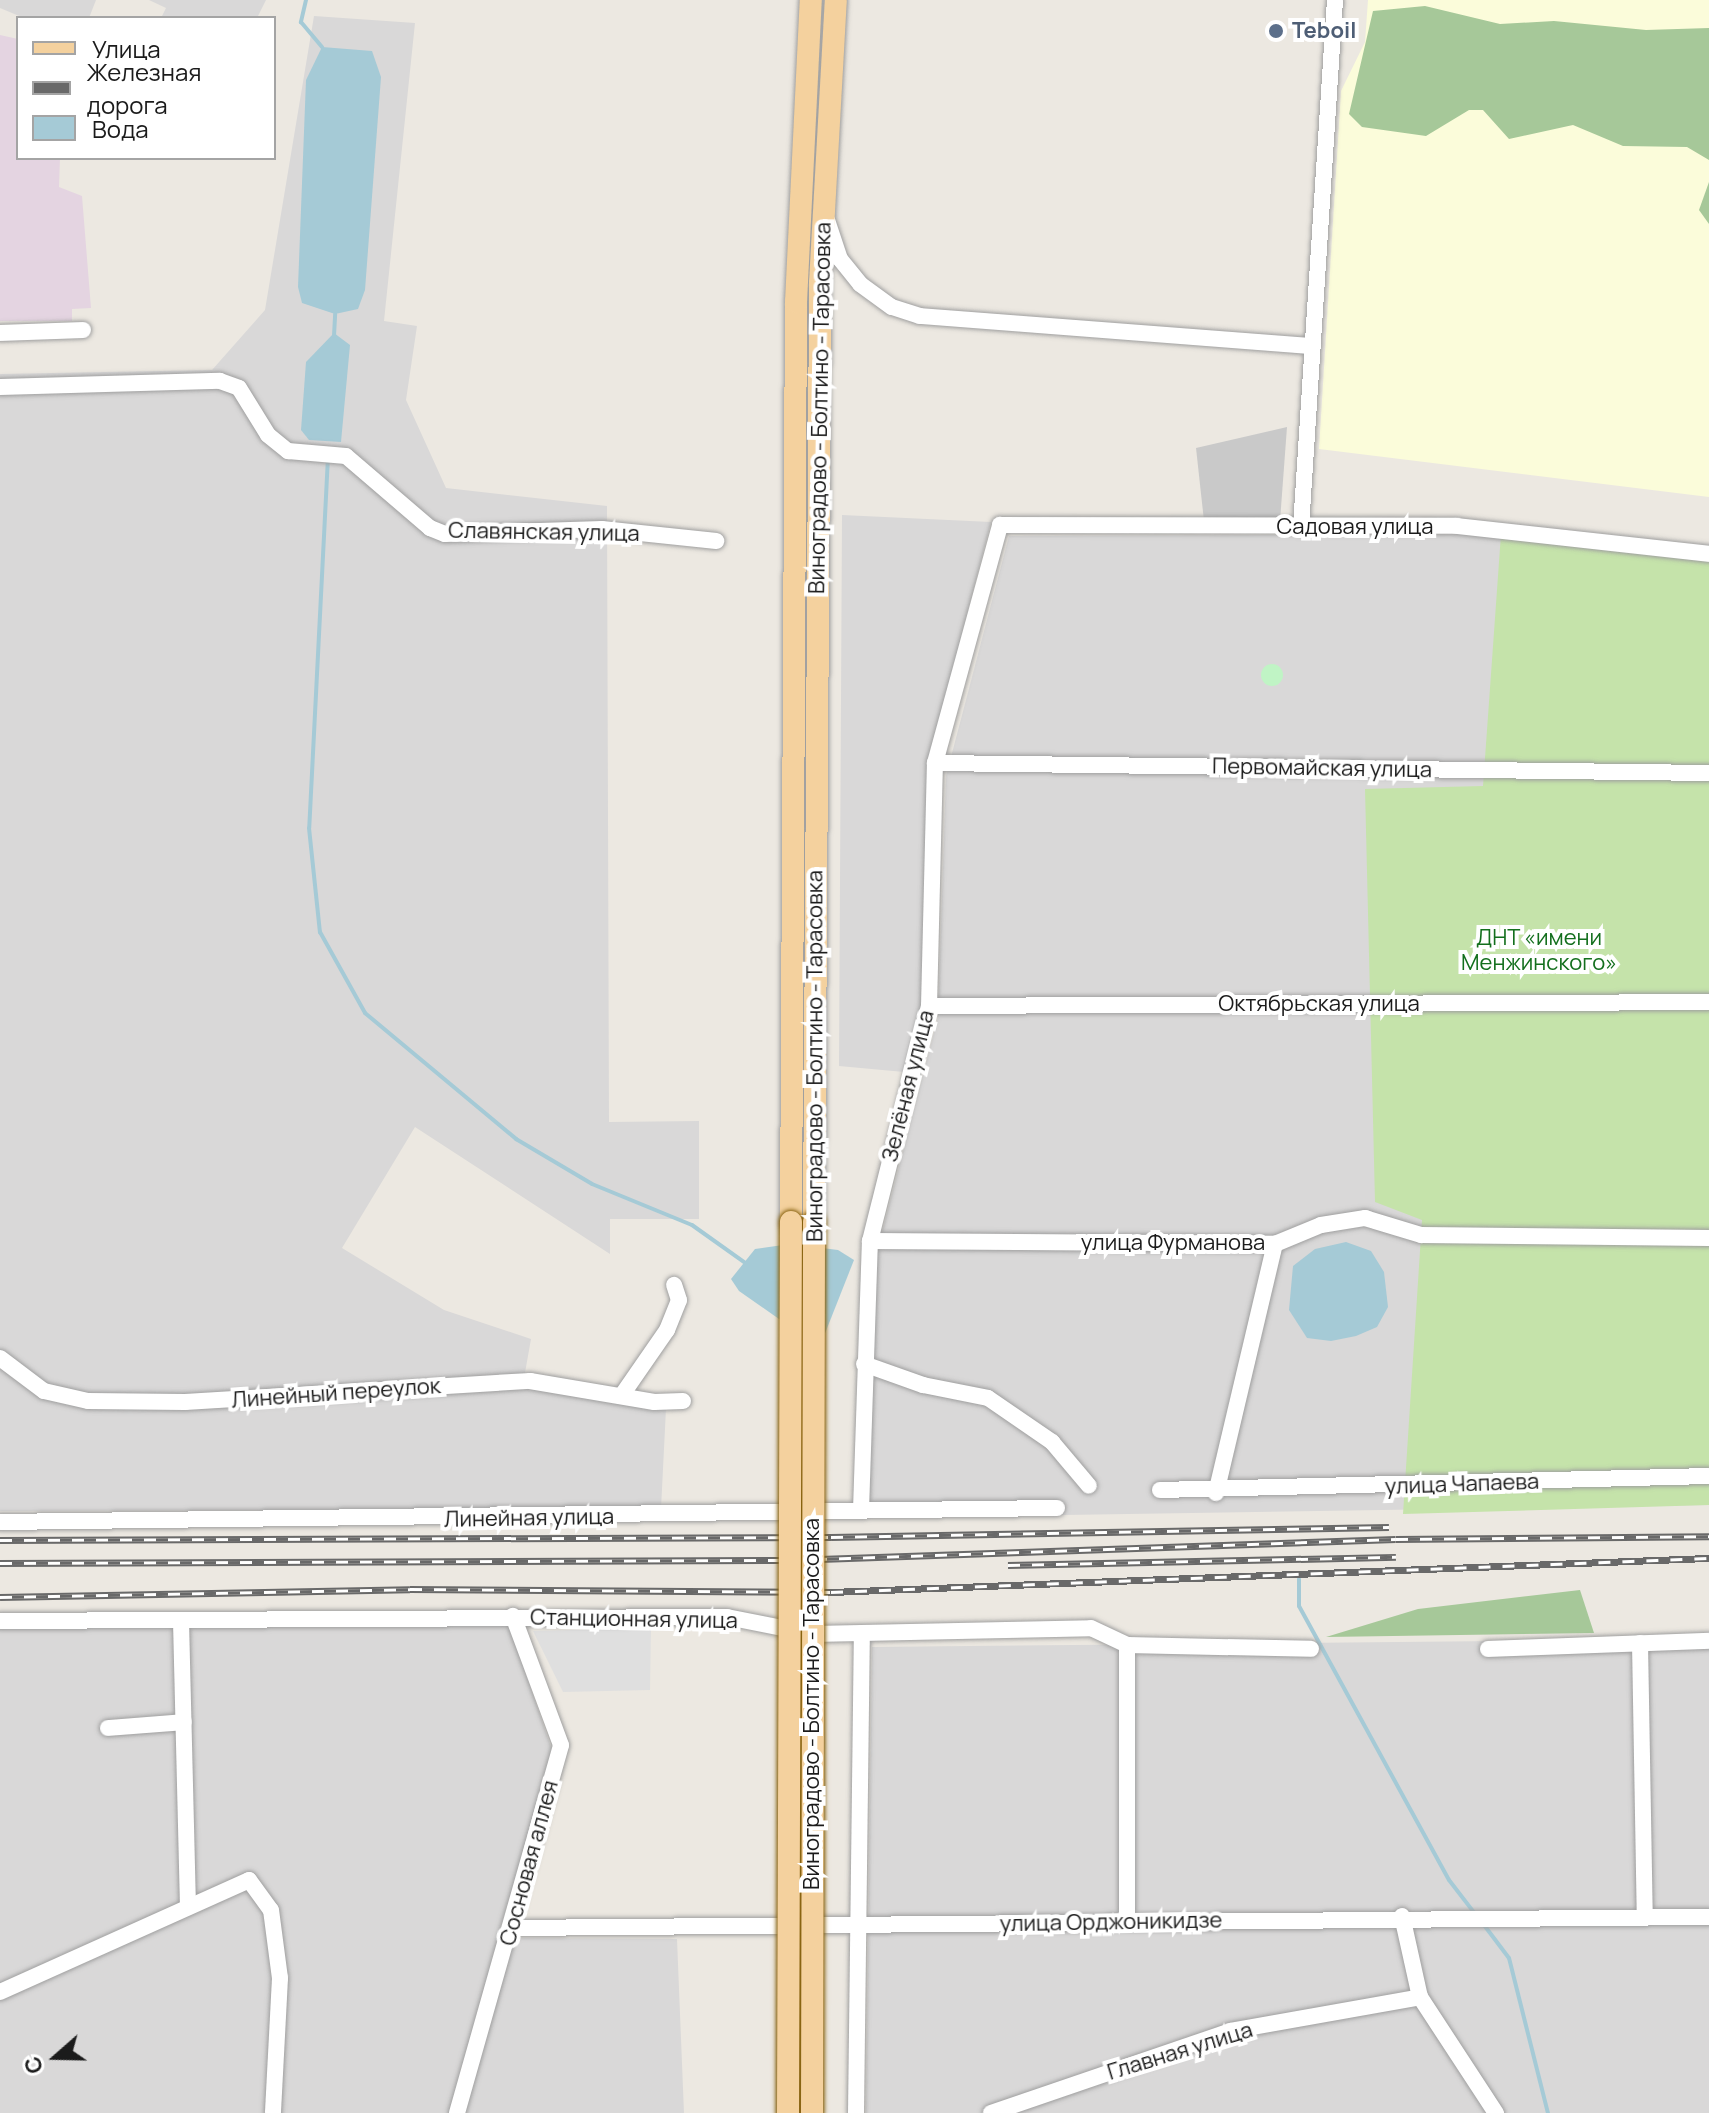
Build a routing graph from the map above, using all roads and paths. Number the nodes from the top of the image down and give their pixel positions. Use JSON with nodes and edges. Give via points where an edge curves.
{"nodes":[{"id":1,"x":811,"y":0,"type":"edge"},
{"id":2,"x":836,"y":0,"type":"edge"},
{"id":3,"x":1335,"y":0,"type":"edge"},
{"id":4,"x":822,"y":193,"type":"junction"},
{"id":5,"x":83,"y":330,"type":"dead end"},
{"id":6,"x":0,"y":333,"type":"edge"},
{"id":7,"x":1312,"y":346,"type":"junction"},
{"id":8,"x":0,"y":387,"type":"edge"},
{"id":9,"x":1000,"y":525,"type":"joint"},
{"id":10,"x":1301,"y":527,"type":"junction"},
{"id":11,"x":716,"y":541,"type":"dead end"},
{"id":12,"x":1709,"y":554,"type":"edge"},
{"id":13,"x":935,"y":763,"type":"junction"},
{"id":14,"x":1709,"y":773,"type":"edge"},
{"id":15,"x":1709,"y":1002,"type":"edge"},
{"id":16,"x":929,"y":1006,"type":"junction"},
{"id":17,"x":1709,"y":1238,"type":"edge"},
{"id":18,"x":870,"y":1241,"type":"junction"},
{"id":19,"x":1275,"y":1244,"type":"junction"},
{"id":20,"x":674,"y":1285,"type":"dead end"},
{"id":21,"x":0,"y":1358,"type":"edge"},
{"id":22,"x":864,"y":1364,"type":"junction"},
{"id":23,"x":622,"y":1395,"type":"junction"},
{"id":24,"x":683,"y":1401,"type":"dead end"},
{"id":25,"x":1709,"y":1476,"type":"edge"},
{"id":26,"x":1089,"y":1486,"type":"dead end"},
{"id":27,"x":1160,"y":1490,"type":"dead end"},
{"id":28,"x":1216,"y":1493,"type":"junction"},
{"id":29,"x":1057,"y":1508,"type":"dead end"},
{"id":30,"x":861,"y":1510,"type":"junction"},
{"id":31,"x":0,"y":1522,"type":"edge"},
{"id":32,"x":513,"y":1616,"type":"junction"},
{"id":33,"x":0,"y":1621,"type":"edge"},
{"id":34,"x":181,"y":1621,"type":"junction"},
{"id":35,"x":862,"y":1633,"type":"junction"},
{"id":36,"x":1709,"y":1641,"type":"edge"},
{"id":37,"x":1640,"y":1643,"type":"junction"},
{"id":38,"x":1127,"y":1645,"type":"junction"},
{"id":39,"x":1311,"y":1649,"type":"dead end"},
{"id":40,"x":1488,"y":1649,"type":"dead end"},
{"id":41,"x":184,"y":1722,"type":"junction"},
{"id":42,"x":108,"y":1728,"type":"dead end"},
{"id":43,"x":188,"y":1906,"type":"junction"},
{"id":44,"x":1402,"y":1916,"type":"junction"},
{"id":45,"x":1709,"y":1917,"type":"edge"},
{"id":46,"x":1645,"y":1918,"type":"junction"},
{"id":47,"x":1127,"y":1922,"type":"junction"},
{"id":48,"x":861,"y":1925,"type":"junction"},
{"id":49,"x":513,"y":1928,"type":"junction"},
{"id":50,"x":0,"y":1992,"type":"edge"},
{"id":51,"x":1420,"y":1997,"type":"junction"},
{"id":52,"x":273,"y":2113,"type":"edge"},
{"id":53,"x":457,"y":2113,"type":"edge"},
{"id":54,"x":788,"y":2113,"type":"edge"},
{"id":55,"x":812,"y":2113,"type":"edge"},
{"id":56,"x":856,"y":2113,"type":"edge"},
{"id":57,"x":991,"y":2113,"type":"edge"},
{"id":58,"x":1496,"y":2113,"type":"edge"}],
"edges":[{"from":1,"to":54,"type":"main road","name":"Виноградово - Болтино - Тарасовка","bridge":true,"via":[[796,302]]},
{"from":2,"to":4,"type":"main road","name":"Виноградово - Болтино - Тарасовка"},
{"from":3,"to":7,"type":"street"},
{"from":4,"to":7,"type":"street","via":[[830,233],[850,272],[892,307],[920,316]]},
{"from":4,"to":55,"type":"main road","name":"Виноградово - Болтино - Тарасовка","bridge":true},
{"from":5,"to":6,"type":"street"},
{"from":7,"to":10,"type":"street"},
{"from":8,"to":11,"type":"street","name":"Славянская улица","via":[[220,381],[239,388],[268,435],[288,451],[346,456],[430,528],[445,534],[602,529]]},
{"from":9,"to":10,"type":"street","name":"Садовая улица"},
{"from":9,"to":13,"type":"street","name":"Зелёная улица"},
{"from":10,"to":12,"type":"street","name":"Садовая улица","via":[[1457,526]]},
{"from":13,"to":14,"type":"street","name":"Первомайская улица"},
{"from":13,"to":16,"type":"street","name":"Зелёная улица"},
{"from":15,"to":16,"type":"street","name":"Октябрьская улица"},
{"from":16,"to":18,"type":"street","name":"Зелёная улица"},
{"from":17,"to":19,"type":"street","name":"улица Фурманова","via":[[1421,1235],[1365,1218],[1321,1225]]},
{"from":18,"to":19,"type":"street","name":"улица Фурманова"},
{"from":18,"to":22,"type":"street","name":"Зелёная улица"},
{"from":19,"to":28,"type":"street"},
{"from":20,"to":23,"type":"street","via":[[679,1300],[667,1330]]},
{"from":21,"to":23,"type":"street","name":"Линейный переулок","via":[[44,1391],[116,1403],[530,1381]]},
{"from":22,"to":26,"type":"street","via":[[923,1385],[988,1398],[1052,1442]]},
{"from":22,"to":30,"type":"street","name":"Зелёная улица"},
{"from":23,"to":24,"type":"street","name":"Линейный переулок"},
{"from":25,"to":28,"type":"street","name":"улица Чапаева"},
{"from":27,"to":28,"type":"street"},
{"from":29,"to":30,"type":"street","name":"Линейная улица"},
{"from":30,"to":31,"type":"street","name":"Линейная улица"},
{"from":32,"to":34,"type":"street","name":"Станционная улица"},
{"from":32,"to":35,"type":"street","name":"Станционная улица","via":[[727,1617],[813,1634]]},
{"from":32,"to":49,"type":"street","name":"Сосновая аллея","via":[[561,1745]]},
{"from":33,"to":34,"type":"street","name":"Станционная улица"},
{"from":34,"to":41,"type":"street"},
{"from":35,"to":38,"type":"street","name":"Станционная улица","via":[[1091,1628]]},
{"from":35,"to":48,"type":"street"},
{"from":36,"to":37,"type":"street"},
{"from":37,"to":40,"type":"street"},
{"from":37,"to":46,"type":"street"},
{"from":38,"to":39,"type":"street","name":"Станционная улица"},
{"from":38,"to":47,"type":"street"},
{"from":41,"to":42,"type":"street"},
{"from":41,"to":43,"type":"street"},
{"from":43,"to":50,"type":"street"},
{"from":43,"to":52,"type":"street","via":[[249,1880],[271,1910],[280,1978]]},
{"from":44,"to":46,"type":"street","name":"улица Орджоникидзе"},
{"from":44,"to":47,"type":"street","name":"улица Орджоникидзе"},
{"from":44,"to":51,"type":"street"},
{"from":45,"to":46,"type":"street","name":"улица Орджоникидзе"},
{"from":47,"to":48,"type":"street","name":"улица Орджоникидзе"},
{"from":48,"to":49,"type":"street","name":"улица Орджоникидзе"},
{"from":48,"to":56,"type":"street"},
{"from":49,"to":53,"type":"street","name":"Сосновая аллея"},
{"from":51,"to":57,"type":"street","name":"Главная улица","via":[[1230,2031]]},
{"from":51,"to":58,"type":"street"}]}
